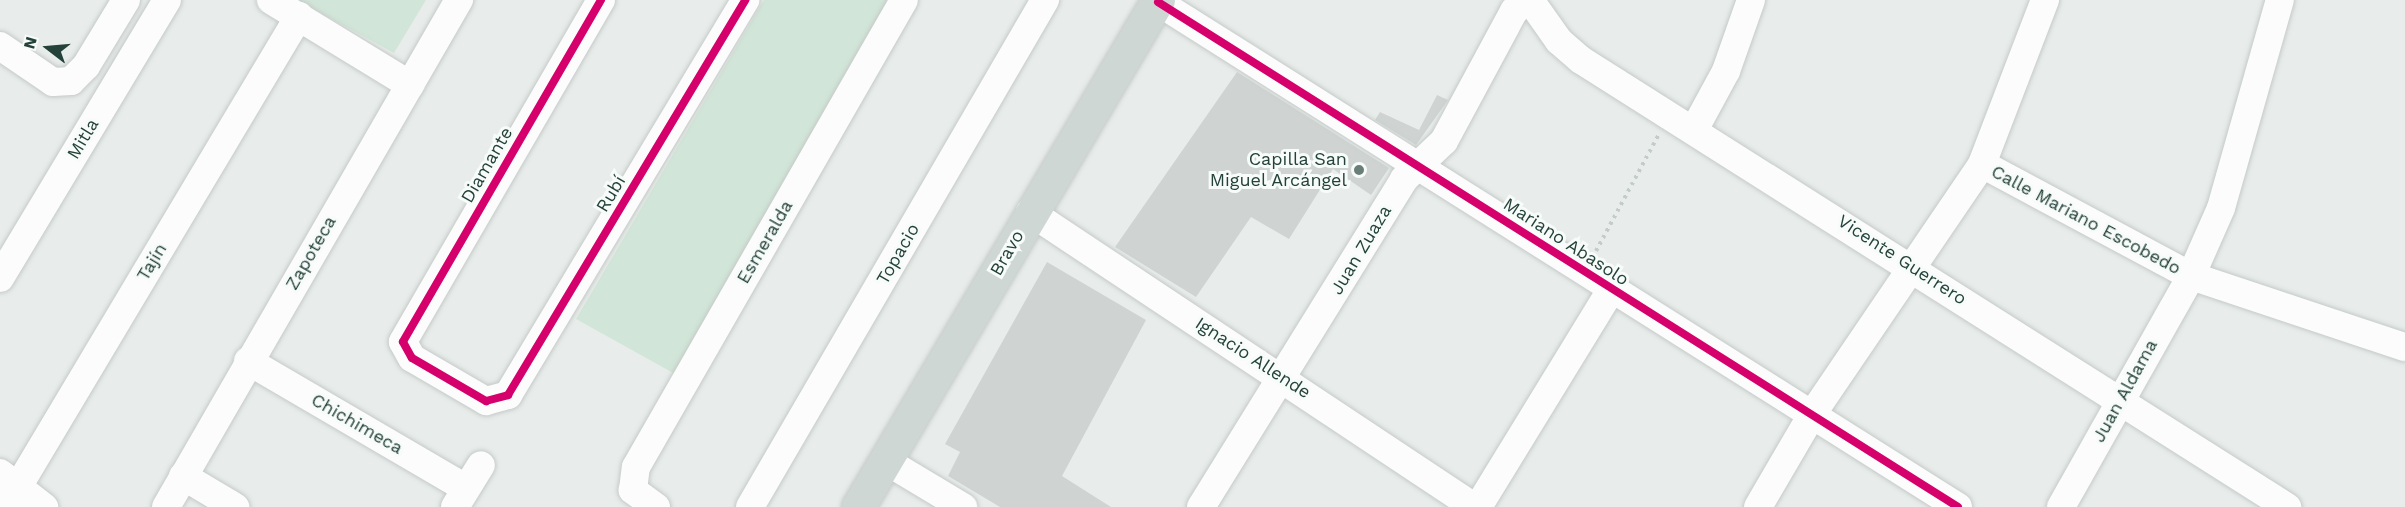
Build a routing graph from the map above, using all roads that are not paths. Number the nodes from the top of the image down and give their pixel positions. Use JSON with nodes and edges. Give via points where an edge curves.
{"nodes":[{"id":1,"x":126,"y":0,"type":"edge"},
{"id":2,"x":166,"y":0,"type":"edge"},
{"id":3,"x":271,"y":0,"type":"edge"},
{"id":4,"x":459,"y":0,"type":"edge"},
{"id":5,"x":601,"y":0,"type":"edge"},
{"id":6,"x":745,"y":0,"type":"edge"},
{"id":7,"x":904,"y":0,"type":"edge"},
{"id":8,"x":1045,"y":0,"type":"edge"},
{"id":9,"x":1528,"y":0,"type":"edge"},
{"id":10,"x":1751,"y":0,"type":"edge"},
{"id":11,"x":2045,"y":0,"type":"edge"},
{"id":12,"x":2280,"y":0,"type":"edge"},
{"id":13,"x":1158,"y":1,"type":"edge"},
{"id":14,"x":299,"y":16,"type":"junction"},
{"id":15,"x":0,"y":46,"type":"edge"},
{"id":16,"x":410,"y":85,"type":"junction"},
{"id":17,"x":1694,"y":130,"type":"junction"},
{"id":18,"x":1982,"y":164,"type":"junction"},
{"id":19,"x":1419,"y":167,"type":"junction"},
{"id":20,"x":1030,"y":212,"type":"junction"},
{"id":21,"x":1911,"y":265,"type":"junction"},
{"id":22,"x":2191,"y":276,"type":"junction"},
{"id":23,"x":0,"y":278,"type":"edge"},
{"id":24,"x":1611,"y":290,"type":"junction"},
{"id":25,"x":2405,"y":347,"type":"edge"},
{"id":26,"x":248,"y":361,"type":"junction"},
{"id":27,"x":1283,"y":378,"type":"junction"},
{"id":28,"x":501,"y":401,"type":"joint"},
{"id":29,"x":2119,"y":402,"type":"junction"},
{"id":30,"x":1812,"y":413,"type":"junction"},
{"id":31,"x":886,"y":461,"type":"junction"},
{"id":32,"x":183,"y":476,"type":"junction"},
{"id":33,"x":467,"y":487,"type":"edge"},
{"id":34,"x":8,"y":489,"type":"edge"},
{"id":35,"x":44,"y":507,"type":"edge"},
{"id":36,"x":166,"y":507,"type":"edge"},
{"id":37,"x":235,"y":507,"type":"edge"},
{"id":38,"x":656,"y":507,"type":"edge"},
{"id":39,"x":750,"y":507,"type":"edge"},
{"id":40,"x":858,"y":507,"type":"edge"},
{"id":41,"x":963,"y":507,"type":"edge"},
{"id":42,"x":1201,"y":507,"type":"edge"},
{"id":43,"x":1476,"y":507,"type":"edge"},
{"id":44,"x":1758,"y":507,"type":"edge"},
{"id":45,"x":1958,"y":507,"type":"edge"},
{"id":46,"x":2061,"y":507,"type":"edge"},
{"id":47,"x":2287,"y":507,"type":"edge"}],
"edges":[{"from":1,"to":15,"type":"street","via":[[86,66],[71,81],[53,82]]},
{"from":2,"to":23,"type":"street","name":"Mitla"},
{"from":3,"to":14,"type":"street"},
{"from":4,"to":16,"type":"street","name":"Zapoteca"},
{"from":5,"to":28,"type":"street","name":"Diamante","via":[[402,347],[480,398]]},
{"from":6,"to":28,"type":"street","name":"Rubí"},
{"from":7,"to":38,"type":"street","name":"Esmeralda","via":[[631,484]]},
{"from":8,"to":39,"type":"street","name":"Topacio"},
{"from":9,"to":17,"type":"street","name":"Vicente Guerrero","via":[[1553,34],[1581,60]]},
{"from":9,"to":19,"type":"street","name":"Juan Zuaza","via":[[1514,11],[1444,141]]},
{"from":10,"to":17,"type":"street","via":[[1730,61]]},
{"from":11,"to":18,"type":"street"},
{"from":12,"to":22,"type":"street","name":"Juan Aldama","via":[[2221,208]]},
{"from":13,"to":19,"type":"street","name":"Mariano Abasolo"},
{"from":13,"to":20,"type":"main road","name":"Bravo"},
{"from":14,"to":16,"type":"street"},
{"from":14,"to":34,"type":"street","name":"Tajín"},
{"from":16,"to":26,"type":"street","name":"Zapoteca"},
{"from":17,"to":21,"type":"street","name":"Vicente Guerrero"},
{"from":18,"to":21,"type":"street"},
{"from":18,"to":22,"type":"street","name":"Calle Mariano Escobedo"},
{"from":19,"to":24,"type":"street","name":"Mariano Abasolo"},
{"from":19,"to":27,"type":"street","name":"Juan Zuaza","via":[[1404,179]]},
{"from":20,"to":27,"type":"street","name":"Ignacio Allende"},
{"from":20,"to":31,"type":"main road","name":"Bravo"},
{"from":21,"to":29,"type":"street","name":"Vicente Guerrero"},
{"from":21,"to":30,"type":"street"},
{"from":22,"to":25,"type":"street","name":"Calle Mariano Escobedo"},
{"from":22,"to":29,"type":"street","name":"Juan Aldama"},
{"from":24,"to":30,"type":"street","name":"Mariano Abasolo"},
{"from":24,"to":43,"type":"street"},
{"from":26,"to":32,"type":"street","name":"Zapoteca"},
{"from":26,"to":33,"type":"street","name":"Chichimeca"},
{"from":27,"to":42,"type":"street","name":"Juan Zuaza"},
{"from":27,"to":43,"type":"street","name":"Ignacio Allende"},
{"from":29,"to":46,"type":"street","name":"Juan Aldama"},
{"from":29,"to":47,"type":"street","name":"Vicente Guerrero"},
{"from":30,"to":44,"type":"street"},
{"from":30,"to":45,"type":"street","name":"Mariano Abasolo"},
{"from":31,"to":40,"type":"main road","name":"Bravo"},
{"from":31,"to":41,"type":"street"},
{"from":32,"to":36,"type":"street","name":"Zapoteca"},
{"from":32,"to":37,"type":"street"},
{"from":34,"to":35,"type":"street"}]}
